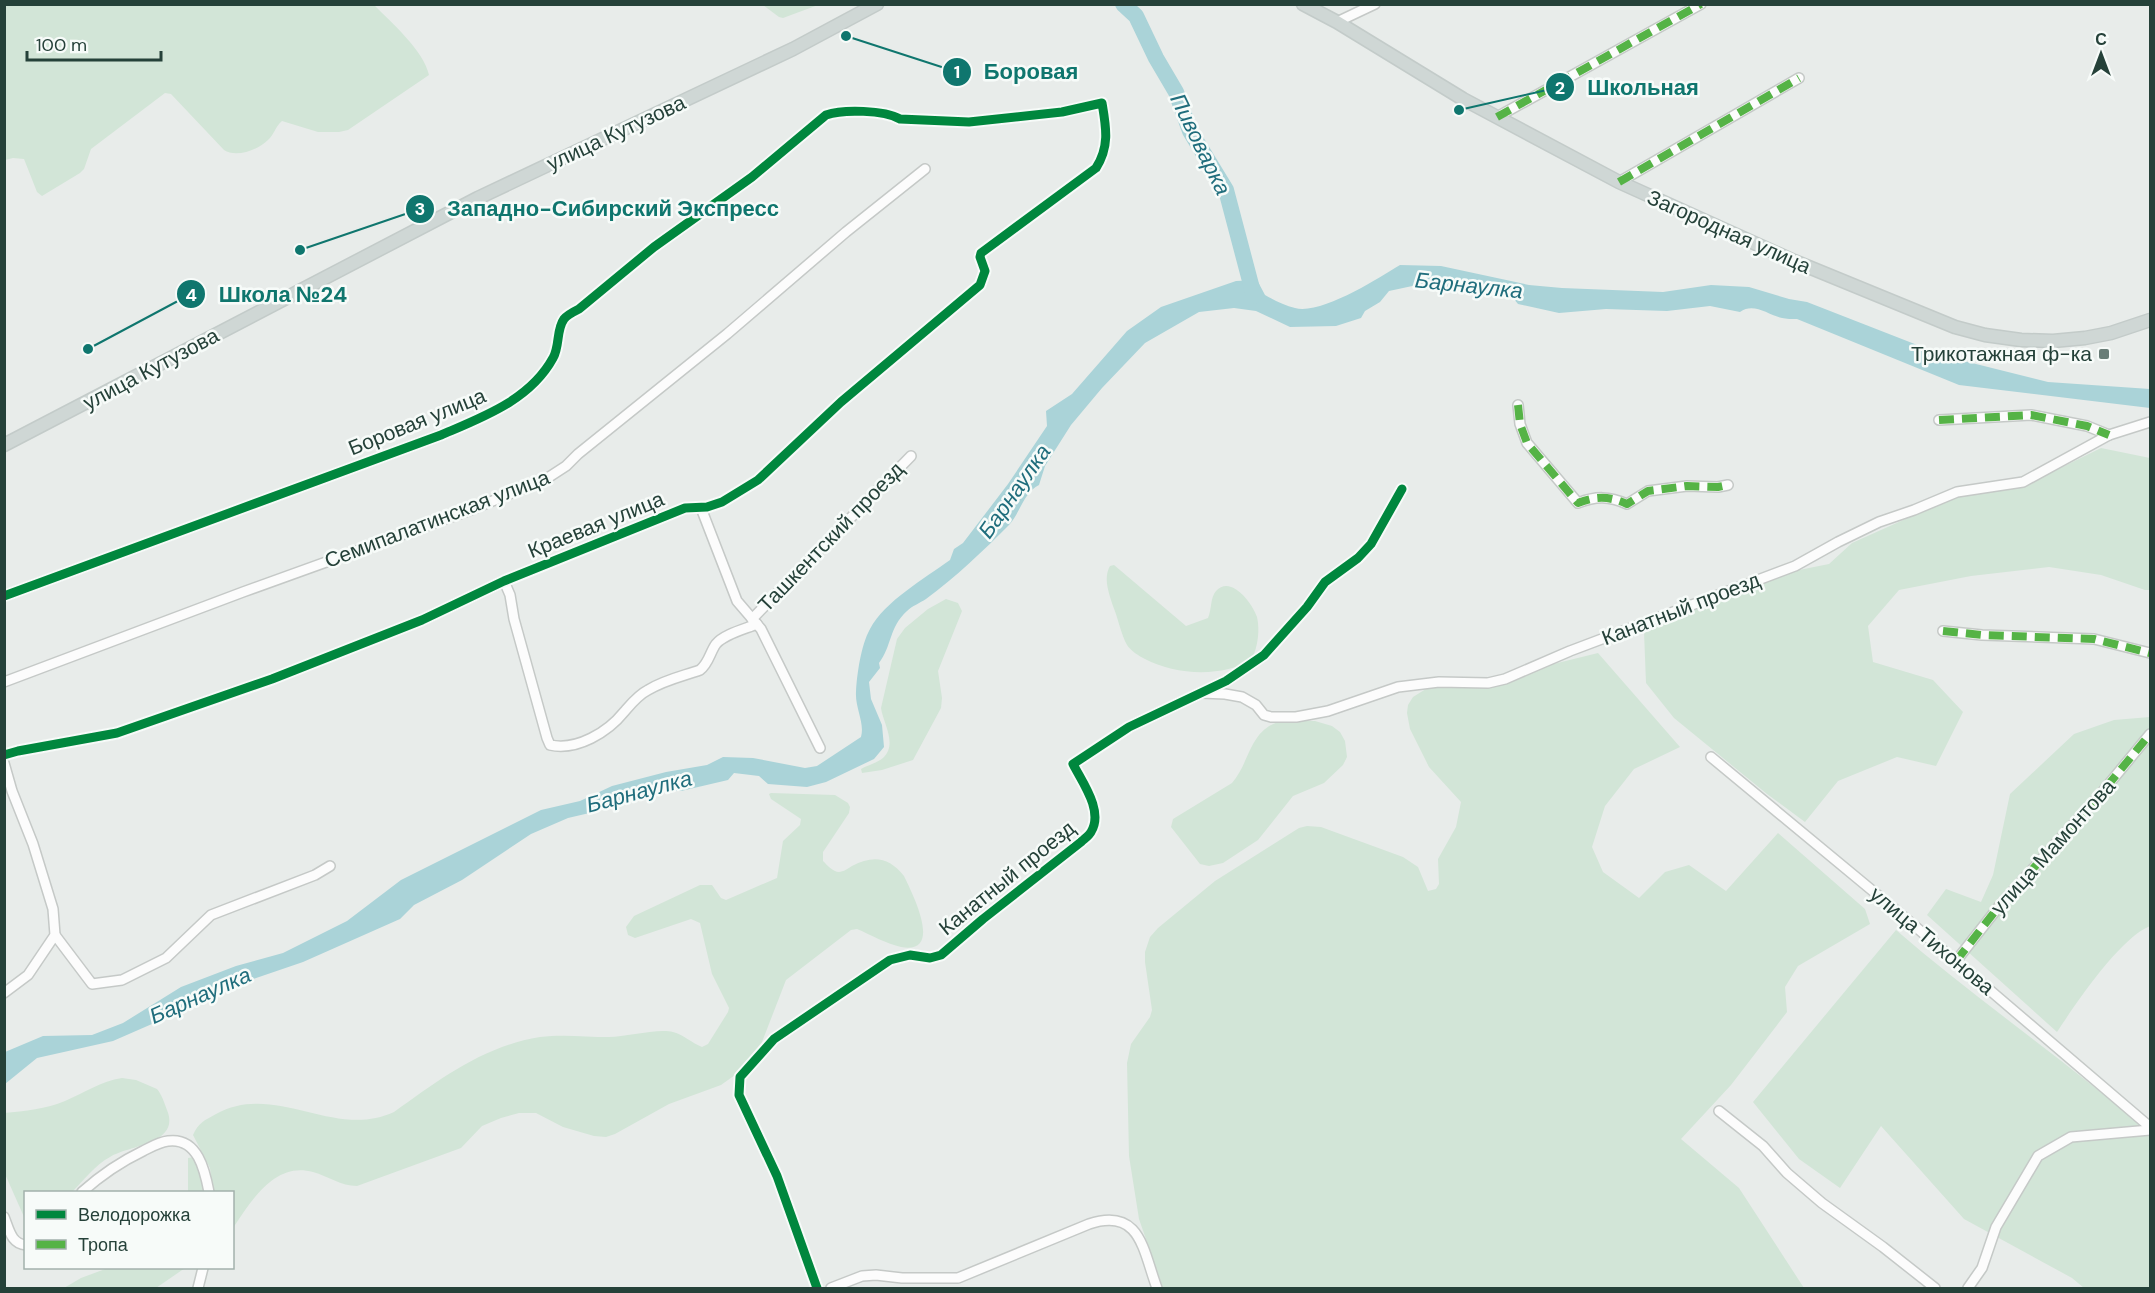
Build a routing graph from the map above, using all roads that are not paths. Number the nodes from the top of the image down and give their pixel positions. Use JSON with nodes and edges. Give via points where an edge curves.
{"nodes":[{"id":1,"x":877,"y":4,"type":"edge"},
{"id":2,"x":1303,"y":4,"type":"edge"},
{"id":3,"x":1376,"y":4,"type":"edge"},
{"id":4,"x":1701,"y":4,"type":"edge"},
{"id":5,"x":1315,"y":7,"type":"edge"},
{"id":6,"x":1337,"y":22,"type":"junction"},
{"id":7,"x":1799,"y":78,"type":"dead end"},
{"id":8,"x":1102,"y":103,"type":"joint"},
{"id":9,"x":1497,"y":117,"type":"junction"},
{"id":10,"x":925,"y":169,"type":"dead end"},
{"id":11,"x":1619,"y":182,"type":"junction"},
{"id":12,"x":2151,"y":320,"type":"edge"},
{"id":13,"x":1518,"y":405,"type":"dead end"},
{"id":14,"x":1939,"y":420,"type":"dead end"},
{"id":15,"x":2151,"y":422,"type":"edge"},
{"id":16,"x":2109,"y":435,"type":"junction"},
{"id":17,"x":4,"y":445,"type":"edge"},
{"id":18,"x":911,"y":456,"type":"dead end"},
{"id":19,"x":1728,"y":485,"type":"dead end"},
{"id":20,"x":1402,"y":489,"type":"dead end"},
{"id":21,"x":701,"y":508,"type":"junction"},
{"id":22,"x":504,"y":581,"type":"junction"},
{"id":23,"x":4,"y":596,"type":"edge"},
{"id":24,"x":754,"y":621,"type":"junction"},
{"id":25,"x":1943,"y":631,"type":"dead end"},
{"id":26,"x":2151,"y":653,"type":"edge"},
{"id":27,"x":4,"y":682,"type":"edge"},
{"id":28,"x":1199,"y":693,"type":"junction"},
{"id":29,"x":2151,"y":734,"type":"edge"},
{"id":30,"x":820,"y":748,"type":"dead end"},
{"id":31,"x":4,"y":755,"type":"edge"},
{"id":32,"x":1712,"y":757,"type":"dead end"},
{"id":33,"x":4,"y":764,"type":"edge"},
{"id":34,"x":330,"y":866,"type":"dead end"},
{"id":35,"x":55,"y":935,"type":"junction"},
{"id":36,"x":1956,"y":961,"type":"junction"},
{"id":37,"x":4,"y":993,"type":"edge"},
{"id":38,"x":1719,"y":1111,"type":"dead end"},
{"id":39,"x":2151,"y":1128,"type":"edge"},
{"id":40,"x":83,"y":1191,"type":"edge"},
{"id":41,"x":209,"y":1191,"type":"edge"},
{"id":42,"x":4,"y":1217,"type":"edge"},
{"id":43,"x":22,"y":1245,"type":"edge"},
{"id":44,"x":203,"y":1269,"type":"edge"},
{"id":45,"x":199,"y":1284,"type":"edge"},
{"id":46,"x":818,"y":1288,"type":"edge"},
{"id":47,"x":831,"y":1288,"type":"edge"},
{"id":48,"x":1157,"y":1288,"type":"edge"},
{"id":49,"x":1935,"y":1288,"type":"edge"},
{"id":50,"x":1968,"y":1288,"type":"edge"}],
"edges":[{"from":1,"to":17,"type":"main road","name":"улица Кутузова","via":[[793,50],[478,198]]},
{"from":2,"to":5,"type":"main road","name":"Загородная улица"},
{"from":3,"to":6,"type":"street"},
{"from":4,"to":9,"type":"street"},
{"from":5,"to":6,"type":"main road","name":"Загородная улица"},
{"from":6,"to":9,"type":"main road","name":"Загородная улица"},
{"from":7,"to":11,"type":"street"},
{"from":8,"to":21,"type":"street","name":"Краевая улица","via":[[1107,140],[1103,156],[1092,172],[981,254],[985,271],[980,285],[841,402],[758,480],[729,499]]},
{"from":8,"to":23,"type":"street","name":"Боровая улица","via":[[1062,112],[969,122],[900,119],[877,112],[826,115],[752,177],[679,227],[564,318],[555,354],[546,369],[522,393],[491,414]]},
{"from":9,"to":11,"type":"main road","name":"Загородная улица"},
{"from":10,"to":27,"type":"street","name":"Семипалатинская улица","via":[[546,479]]},
{"from":11,"to":12,"type":"main road","name":"Загородная улица","via":[[1954,327],[1985,335],[2053,341],[2111,333]]},
{"from":13,"to":19,"type":"street","via":[[1527,443],[1578,503],[1594,497],[1614,498],[1627,504],[1648,491]]},
{"from":14,"to":16,"type":"street","via":[[2031,416],[2087,426]]},
{"from":15,"to":16,"type":"street","name":"Канатный проезд"},
{"from":16,"to":28,"type":"street","name":"Канатный проезд","via":[[2023,482],[1943,497],[1879,522],[1795,566],[1505,679],[1398,687],[1328,711],[1296,717],[1271,717],[1242,698]]},
{"from":18,"to":24,"type":"street","name":"Ташкентский проезд"},
{"from":20,"to":28,"type":"street","name":"Канатный проезд","via":[[1371,544],[1325,582],[1264,656]]},
{"from":21,"to":22,"type":"street","name":"Краевая улица","via":[[685,508]]},
{"from":21,"to":24,"type":"street","via":[[737,601]]},
{"from":22,"to":24,"type":"street","name":"Ташкентский проезд","via":[[549,743],[560,747],[592,738],[645,691],[700,670],[721,639]]},
{"from":22,"to":31,"type":"street","name":"Краевая улица","via":[[346,651],[135,728]]},
{"from":24,"to":30,"type":"street"},
{"from":25,"to":26,"type":"street","via":[[2094,639]]},
{"from":28,"to":46,"type":"street","name":"Канатный проезд","via":[[1129,727],[1073,764],[1093,803],[1096,818],[1091,832],[1081,842],[941,955],[910,955],[890,960],[774,1039],[740,1077],[739,1095],[777,1176]]},
{"from":29,"to":36,"type":"street","name":"улица Мамонтова","via":[[2000,904]]},
{"from":32,"to":36,"type":"street","name":"улица Тихонова"},
{"from":33,"to":35,"type":"street","via":[[53,909]]},
{"from":34,"to":35,"type":"street","via":[[211,915],[166,958],[122,980],[92,984]]},
{"from":35,"to":37,"type":"street","via":[[28,975]]},
{"from":36,"to":39,"type":"street","name":"улица Тихонова"},
{"from":38,"to":49,"type":"street","via":[[1763,1146],[1822,1203]]},
{"from":39,"to":50,"type":"street","via":[[2071,1137],[2038,1156],[1996,1227],[1983,1268]]},
{"from":40,"to":41,"type":"street","via":[[113,1167],[171,1140],[194,1150],[202,1162]]},
{"from":42,"to":43,"type":"street","via":[[12,1239]]},
{"from":44,"to":45,"type":"street"},
{"from":47,"to":48,"type":"street","via":[[862,1276],[958,1278],[1107,1220],[1130,1224]]}]}
